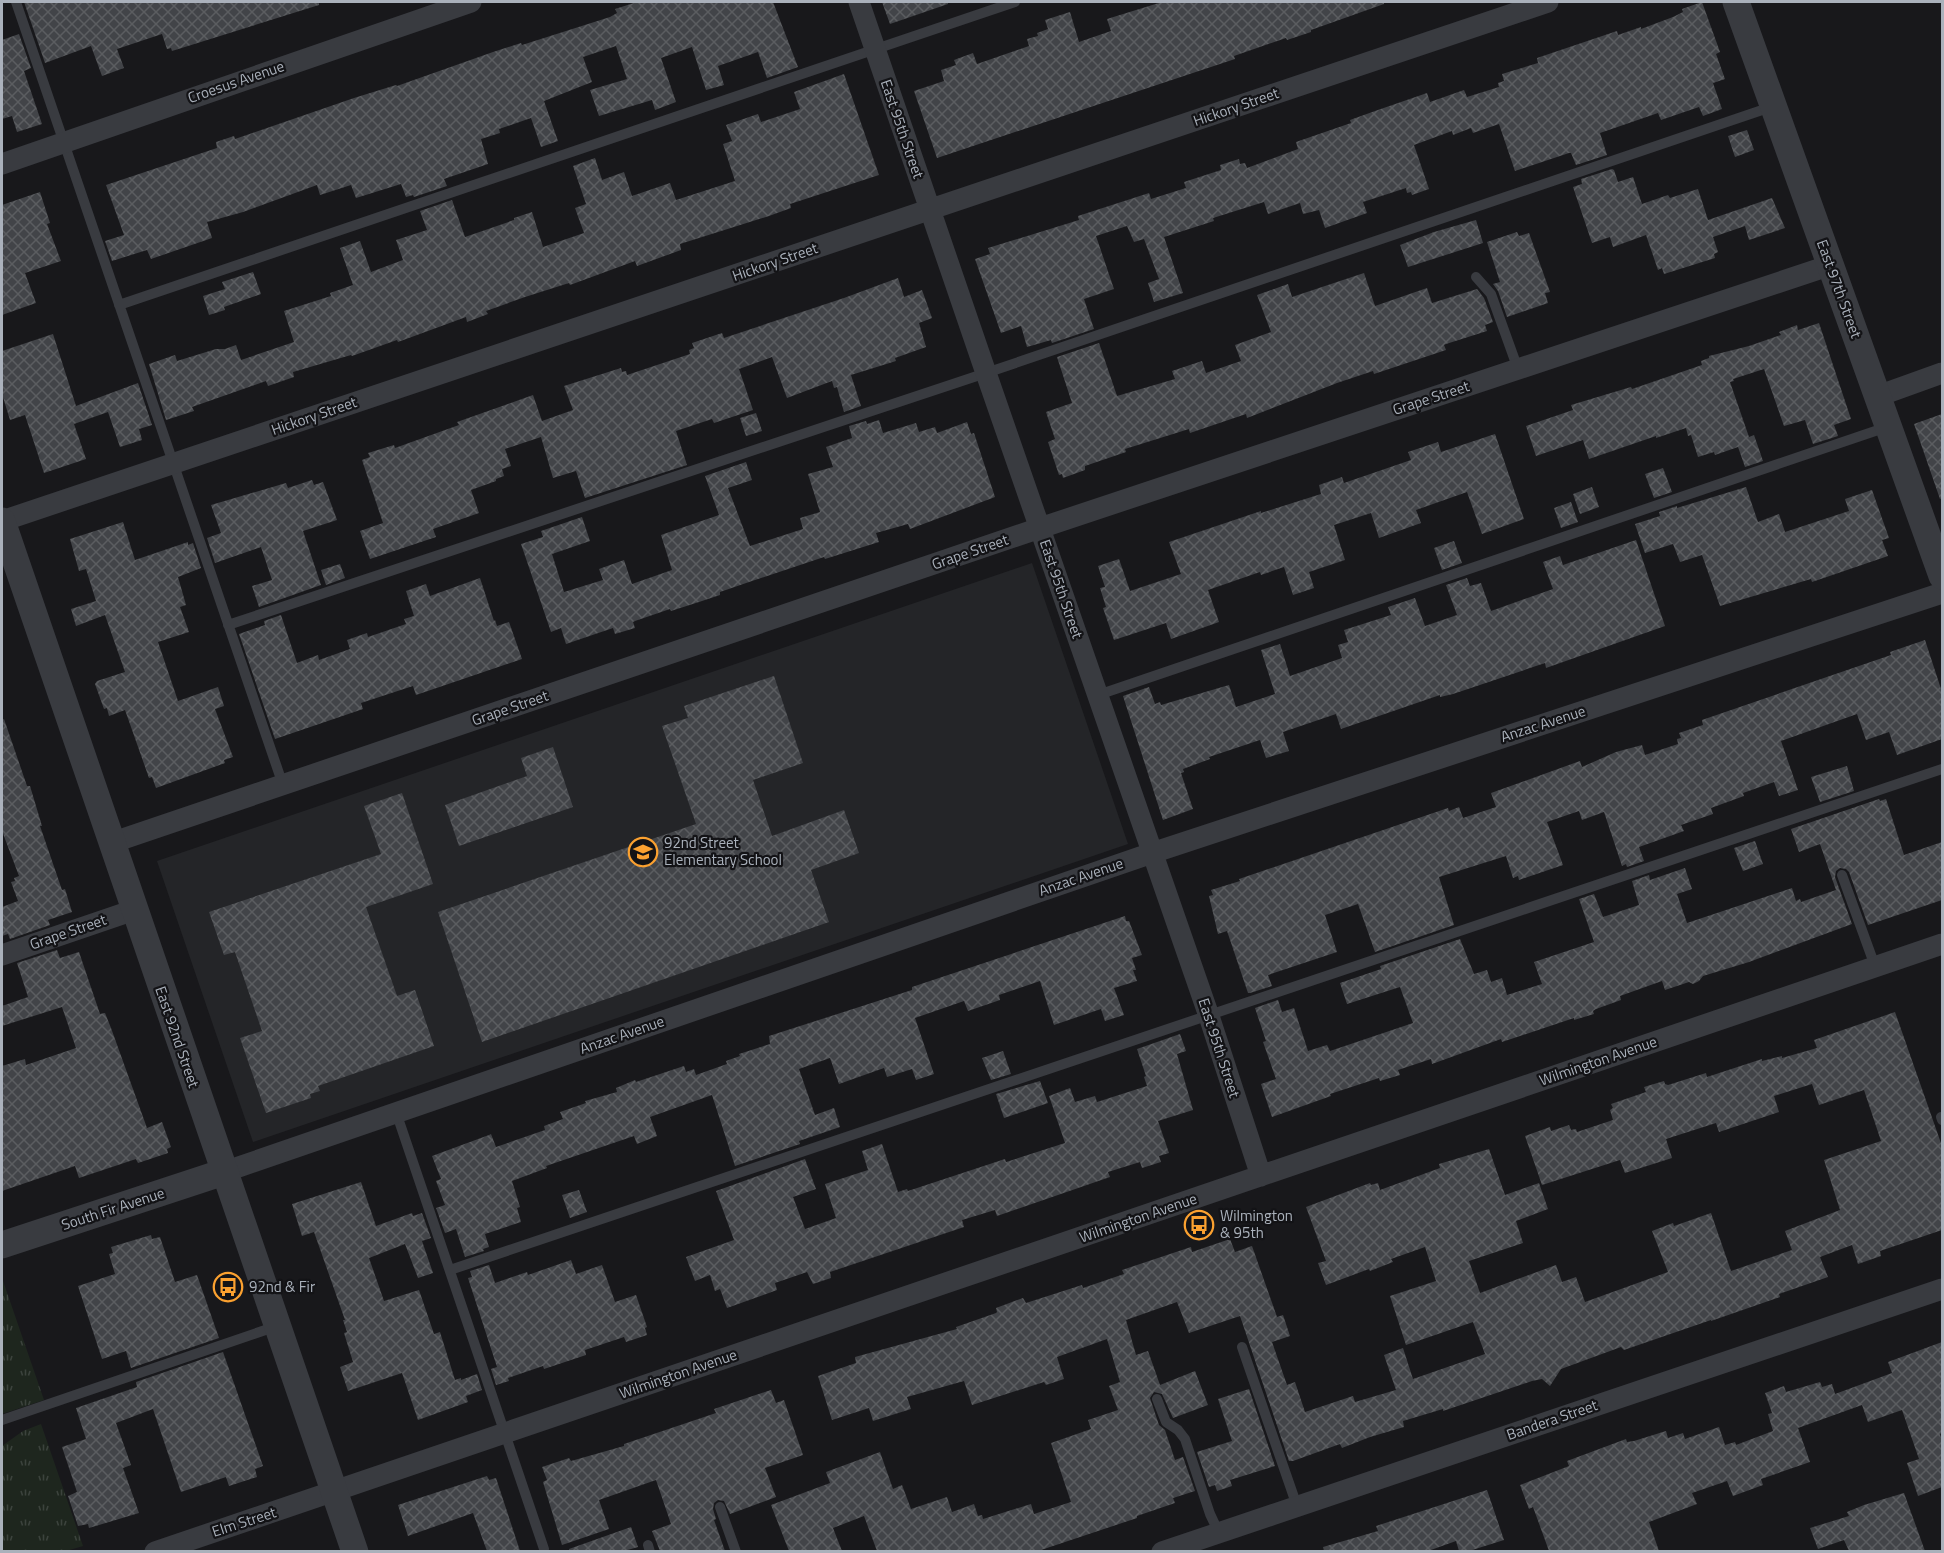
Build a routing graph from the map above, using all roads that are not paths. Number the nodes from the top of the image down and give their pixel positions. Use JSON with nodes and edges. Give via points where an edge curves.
{"nodes":[{"id":1,"x":16,"y":2,"type":"edge"},
{"id":2,"x":471,"y":2,"type":"edge"},
{"id":3,"x":859,"y":2,"type":"edge"},
{"id":4,"x":1015,"y":2,"type":"edge"},
{"id":5,"x":1548,"y":2,"type":"edge"},
{"id":6,"x":1736,"y":2,"type":"edge"},
{"id":7,"x":876,"y":49,"type":"junction"},
{"id":8,"x":1774,"y":106,"type":"junction"},
{"id":9,"x":64,"y":141,"type":"junction"},
{"id":10,"x":2,"y":164,"type":"edge"},
{"id":11,"x":930,"y":210,"type":"junction"},
{"id":12,"x":1831,"y":265,"type":"junction"},
{"id":13,"x":1476,"y":278,"type":"dead end"},
{"id":14,"x":119,"y":304,"type":"junction"},
{"id":15,"x":1518,"y":369,"type":"junction"},
{"id":16,"x":986,"y":373,"type":"junction"},
{"id":17,"x":1942,"y":373,"type":"edge"},
{"id":18,"x":1878,"y":396,"type":"junction"},
{"id":19,"x":1889,"y":426,"type":"junction"},
{"id":20,"x":173,"y":464,"type":"junction"},
{"id":21,"x":2,"y":521,"type":"edge"},
{"id":22,"x":1040,"y":528,"type":"junction"},
{"id":23,"x":1937,"y":542,"type":"edge"},
{"id":24,"x":1942,"y":576,"type":"edge"},
{"id":25,"x":1942,"y":593,"type":"edge"},
{"id":26,"x":228,"y":625,"type":"junction"},
{"id":27,"x":1098,"y":695,"type":"junction"},
{"id":28,"x":1942,"y":769,"type":"edge"},
{"id":29,"x":283,"y":785,"type":"junction"},
{"id":30,"x":111,"y":843,"type":"junction"},
{"id":31,"x":1152,"y":853,"type":"junction"},
{"id":32,"x":1842,"y":875,"type":"dead end"},
{"id":33,"x":134,"y":910,"type":"junction"},
{"id":34,"x":1942,"y":944,"type":"edge"},
{"id":35,"x":2,"y":955,"type":"edge"},
{"id":36,"x":1875,"y":966,"type":"junction"},
{"id":37,"x":1208,"y":1013,"type":"junction"},
{"id":38,"x":396,"y":1112,"type":"junction"},
{"id":39,"x":224,"y":1172,"type":"junction"},
{"id":40,"x":1261,"y":1176,"type":"junction"},
{"id":41,"x":2,"y":1245,"type":"edge"},
{"id":42,"x":450,"y":1270,"type":"junction"},
{"id":43,"x":1942,"y":1289,"type":"edge"},
{"id":44,"x":277,"y":1326,"type":"junction"},
{"id":45,"x":1242,"y":1347,"type":"dead end"},
{"id":46,"x":1157,"y":1399,"type":"dead end"},
{"id":47,"x":2,"y":1420,"type":"edge"},
{"id":48,"x":504,"y":1433,"type":"junction"},
{"id":49,"x":334,"y":1492,"type":"junction"},
{"id":50,"x":1298,"y":1506,"type":"junction"},
{"id":51,"x":720,"y":1507,"type":"dead end"},
{"id":52,"x":1219,"y":1533,"type":"junction"},
{"id":53,"x":544,"y":1549,"type":"dead end"},
{"id":54,"x":155,"y":1551,"type":"edge"},
{"id":55,"x":355,"y":1551,"type":"edge"},
{"id":56,"x":736,"y":1551,"type":"edge"},
{"id":57,"x":1162,"y":1551,"type":"edge"}],
"edges":[{"from":1,"to":9,"type":"lane"},
{"from":2,"to":9,"type":"street","name":"Croesus Avenue"},
{"from":3,"to":7,"type":"street","name":"East 95th Street"},
{"from":4,"to":7,"type":"lane"},
{"from":5,"to":11,"type":"street","name":"Hickory Street"},
{"from":6,"to":8,"type":"street","name":"East 97th Street"},
{"from":7,"to":11,"type":"street","name":"East 95th Street"},
{"from":7,"to":14,"type":"lane"},
{"from":8,"to":12,"type":"street","name":"East 97th Street"},
{"from":8,"to":16,"type":"lane"},
{"from":9,"to":10,"type":"street","name":"Croesus Avenue"},
{"from":9,"to":14,"type":"lane"},
{"from":11,"to":16,"type":"street","name":"East 95th Street"},
{"from":11,"to":20,"type":"street","name":"Hickory Street"},
{"from":12,"to":15,"type":"street","name":"Grape Street"},
{"from":12,"to":18,"type":"street","name":"East 97th Street"},
{"from":13,"to":15,"type":"lane","via":[[1491,294]]},
{"from":14,"to":20,"type":"lane"},
{"from":15,"to":22,"type":"street","name":"Grape Street"},
{"from":16,"to":22,"type":"street","name":"East 95th Street"},
{"from":16,"to":26,"type":"lane"},
{"from":17,"to":18,"type":"street"},
{"from":18,"to":19,"type":"street","name":"East 97th Street"},
{"from":19,"to":23,"type":"street","name":"East 97th Street"},
{"from":19,"to":27,"type":"lane"},
{"from":20,"to":21,"type":"street","name":"Hickory Street"},
{"from":20,"to":26,"type":"lane"},
{"from":21,"to":30,"type":"street","name":"East 92nd Street"},
{"from":22,"to":27,"type":"street","name":"East 95th Street"},
{"from":22,"to":29,"type":"street","name":"Grape Street"},
{"from":23,"to":24,"type":"street","name":"East 97th Street"},
{"from":25,"to":31,"type":"street","name":"Anzac Avenue"},
{"from":26,"to":29,"type":"lane"},
{"from":27,"to":31,"type":"street","name":"East 95th Street"},
{"from":28,"to":37,"type":"lane"},
{"from":29,"to":30,"type":"street","name":"Grape Street"},
{"from":30,"to":33,"type":"street","name":"East 92nd Street"},
{"from":31,"to":37,"type":"street","name":"East 95th Street"},
{"from":31,"to":38,"type":"street","name":"Anzac Avenue"},
{"from":32,"to":36,"type":"lane"},
{"from":33,"to":35,"type":"street","name":"Grape Street"},
{"from":33,"to":39,"type":"street","name":"East 92nd Street"},
{"from":34,"to":36,"type":"street","name":"Wilmington Avenue"},
{"from":36,"to":40,"type":"street","name":"Wilmington Avenue"},
{"from":37,"to":40,"type":"street","name":"East 95th Street"},
{"from":37,"to":42,"type":"lane"},
{"from":38,"to":39,"type":"street","name":"Anzac Avenue"},
{"from":38,"to":42,"type":"lane"},
{"from":39,"to":41,"type":"street","name":"South Fir Avenue"},
{"from":39,"to":44,"type":"street","name":"East 92nd Street"},
{"from":40,"to":48,"type":"street","name":"Wilmington Avenue"},
{"from":42,"to":48,"type":"lane"},
{"from":43,"to":50,"type":"street","name":"Bandera Street"},
{"from":44,"to":47,"type":"lane"},
{"from":44,"to":49,"type":"street","name":"East 92nd Street"},
{"from":45,"to":50,"type":"lane"},
{"from":46,"to":52,"type":"lane","via":[[1166,1422],[1185,1440]]},
{"from":48,"to":49,"type":"street","name":"Wilmington Avenue"},
{"from":48,"to":53,"type":"lane"},
{"from":49,"to":54,"type":"street","name":"Elm Street"},
{"from":49,"to":55,"type":"street","name":"East 92nd Street"},
{"from":50,"to":52,"type":"street","name":"Bandera Street"},
{"from":51,"to":56,"type":"lane"},
{"from":52,"to":57,"type":"street","name":"Bandera Street"}]}
